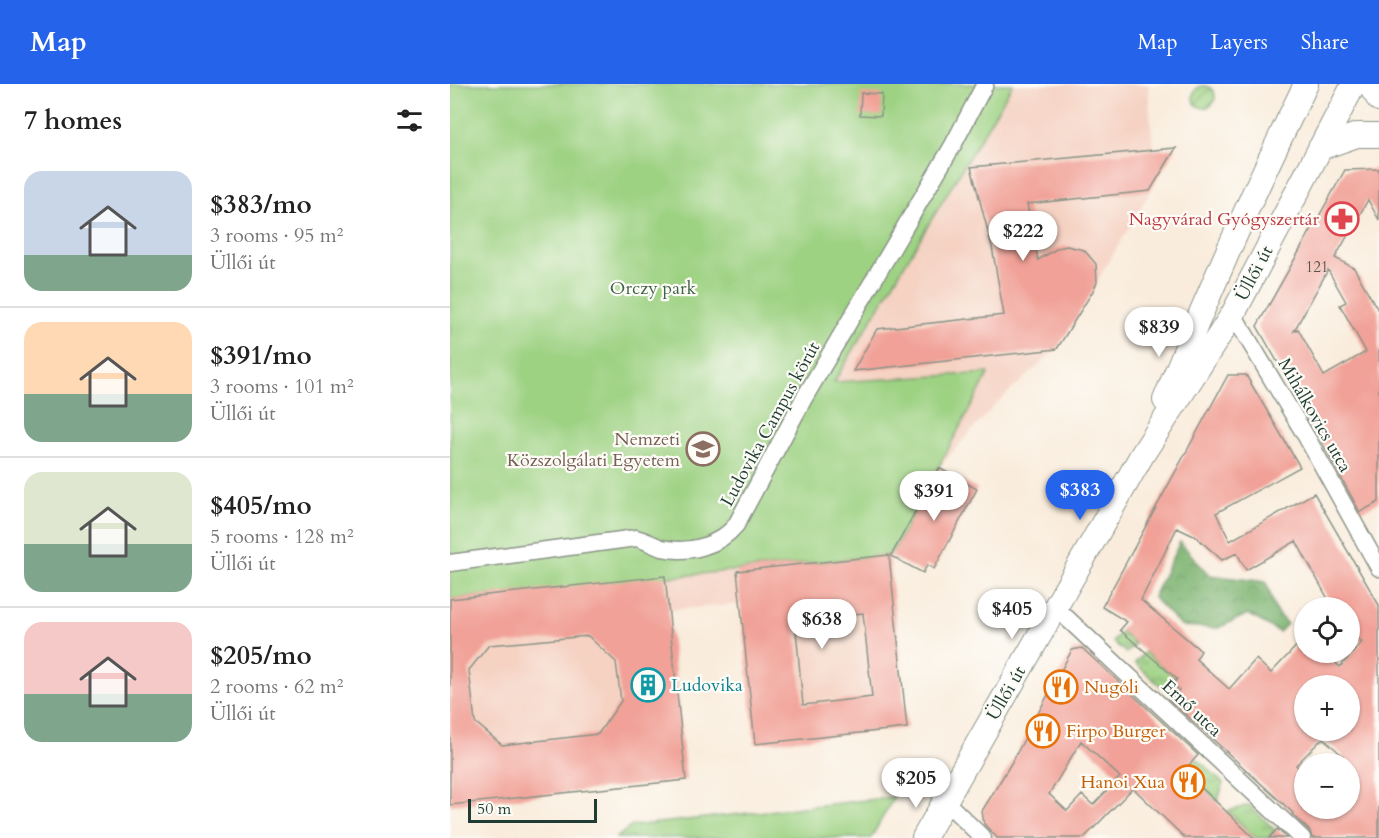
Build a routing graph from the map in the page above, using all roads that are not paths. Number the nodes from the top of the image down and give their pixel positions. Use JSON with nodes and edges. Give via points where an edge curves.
{"nodes":[{"id":1,"x":985,"y":84,"type":"edge"},
{"id":2,"x":1354,"y":84,"type":"edge"},
{"id":3,"x":1369,"y":84,"type":"edge"},
{"id":4,"x":1305,"y":85,"type":"edge"},
{"id":5,"x":1379,"y":99,"type":"edge"},
{"id":6,"x":1379,"y":135,"type":"edge"},
{"id":7,"x":1320,"y":148,"type":"junction"},
{"id":8,"x":1233,"y":314,"type":"junction"},
{"id":9,"x":1142,"y":455,"type":"junction"},
{"id":10,"x":450,"y":563,"type":"edge"},
{"id":11,"x":1379,"y":568,"type":"edge"},
{"id":12,"x":1055,"y":607,"type":"junction"},
{"id":13,"x":945,"y":801,"type":"junction"},
{"id":14,"x":924,"y":838,"type":"edge"},
{"id":15,"x":983,"y":838,"type":"edge"},
{"id":16,"x":1302,"y":838,"type":"edge"}],
"edges":[{"from":1,"to":10,"type":"street","name":"Ludovika Campus körút","via":[[729,534],[697,548],[663,548],[641,539],[626,539]]},
{"from":2,"to":7,"type":"main road","name":"Üllői út"},
{"from":3,"to":5,"type":"main road"},
{"from":4,"to":9,"type":"main road","name":"Üllői út","via":[[1201,310]]},
{"from":6,"to":7,"type":"main road","via":[[1357,135]]},
{"from":7,"to":8,"type":"main road","name":"Üllői út"},
{"from":8,"to":9,"type":"main road","name":"Üllői út"},
{"from":8,"to":11,"type":"street","name":"Mihálkovics utca","via":[[1308,438]]},
{"from":9,"to":12,"type":"main road","name":"Üllői út"},
{"from":12,"to":13,"type":"main road","name":"Üllői út"},
{"from":12,"to":16,"type":"street","name":"Ernő utca"},
{"from":13,"to":14,"type":"main road","name":"Üllői út"},
{"from":13,"to":15,"type":"street"}]}
